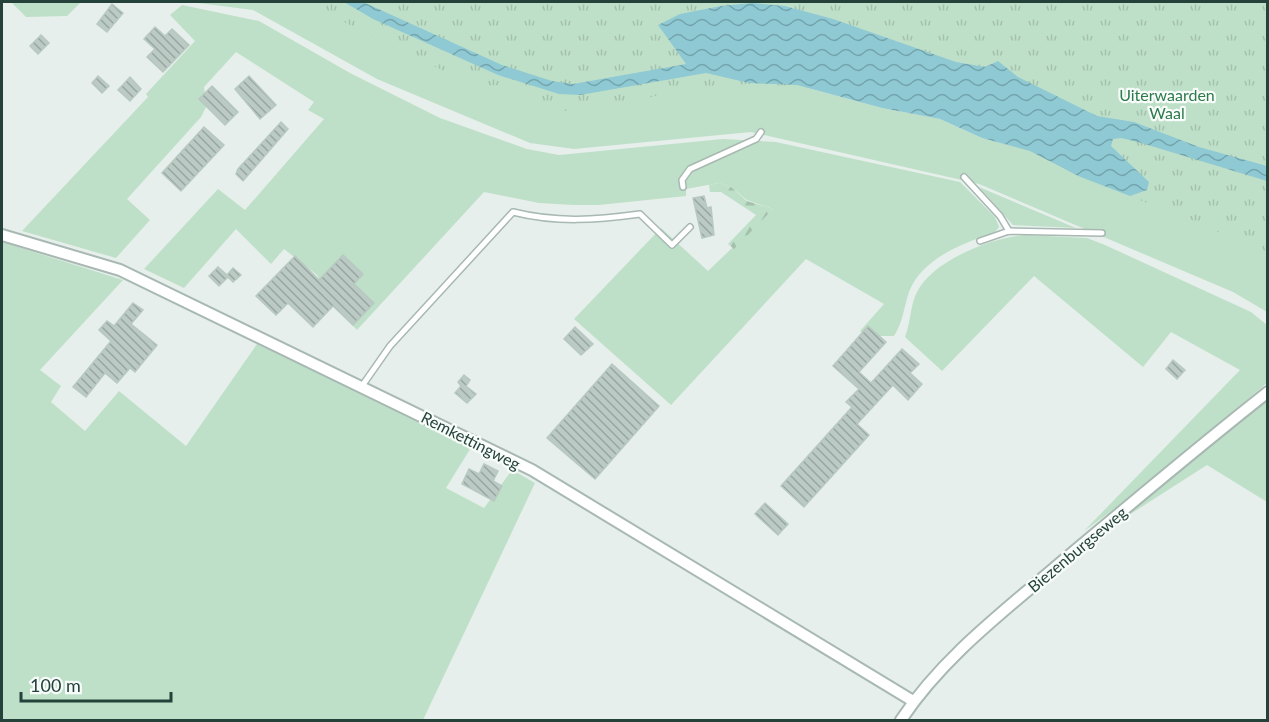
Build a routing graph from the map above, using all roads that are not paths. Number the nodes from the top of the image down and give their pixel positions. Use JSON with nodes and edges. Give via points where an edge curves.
{"nodes":[{"id":1,"x":761,"y":132,"type":"dead end"},
{"id":2,"x":964,"y":177,"type":"dead end"},
{"id":3,"x":683,"y":187,"type":"dead end"},
{"id":4,"x":690,"y":227,"type":"dead end"},
{"id":5,"x":1009,"y":231,"type":"junction"},
{"id":6,"x":1102,"y":233,"type":"dead end"},
{"id":7,"x":2,"y":235,"type":"edge"},
{"id":8,"x":980,"y":241,"type":"dead end"},
{"id":9,"x":362,"y":386,"type":"junction"},
{"id":10,"x":1268,"y":392,"type":"edge"},
{"id":11,"x":913,"y":701,"type":"junction"},
{"id":12,"x":901,"y":720,"type":"edge"}],
"edges":[{"from":1,"to":3,"type":"lane","via":[[756,139],[690,169],[682,180]]},
{"from":2,"to":5,"type":"lane"},
{"from":4,"to":9,"type":"lane","via":[[672,245],[640,214],[573,221],[542,220],[513,213],[390,346]]},
{"from":5,"to":6,"type":"lane"},
{"from":5,"to":8,"type":"lane"},
{"from":7,"to":9,"type":"street","name":"Remkettingweg","via":[[120,270]]},
{"from":9,"to":11,"type":"street","name":"Remkettingweg","via":[[532,470]]},
{"from":10,"to":11,"type":"street","name":"Biezenburgseweg","via":[[969,641]]},
{"from":11,"to":12,"type":"street","name":"Biezenburgseweg"}]}
